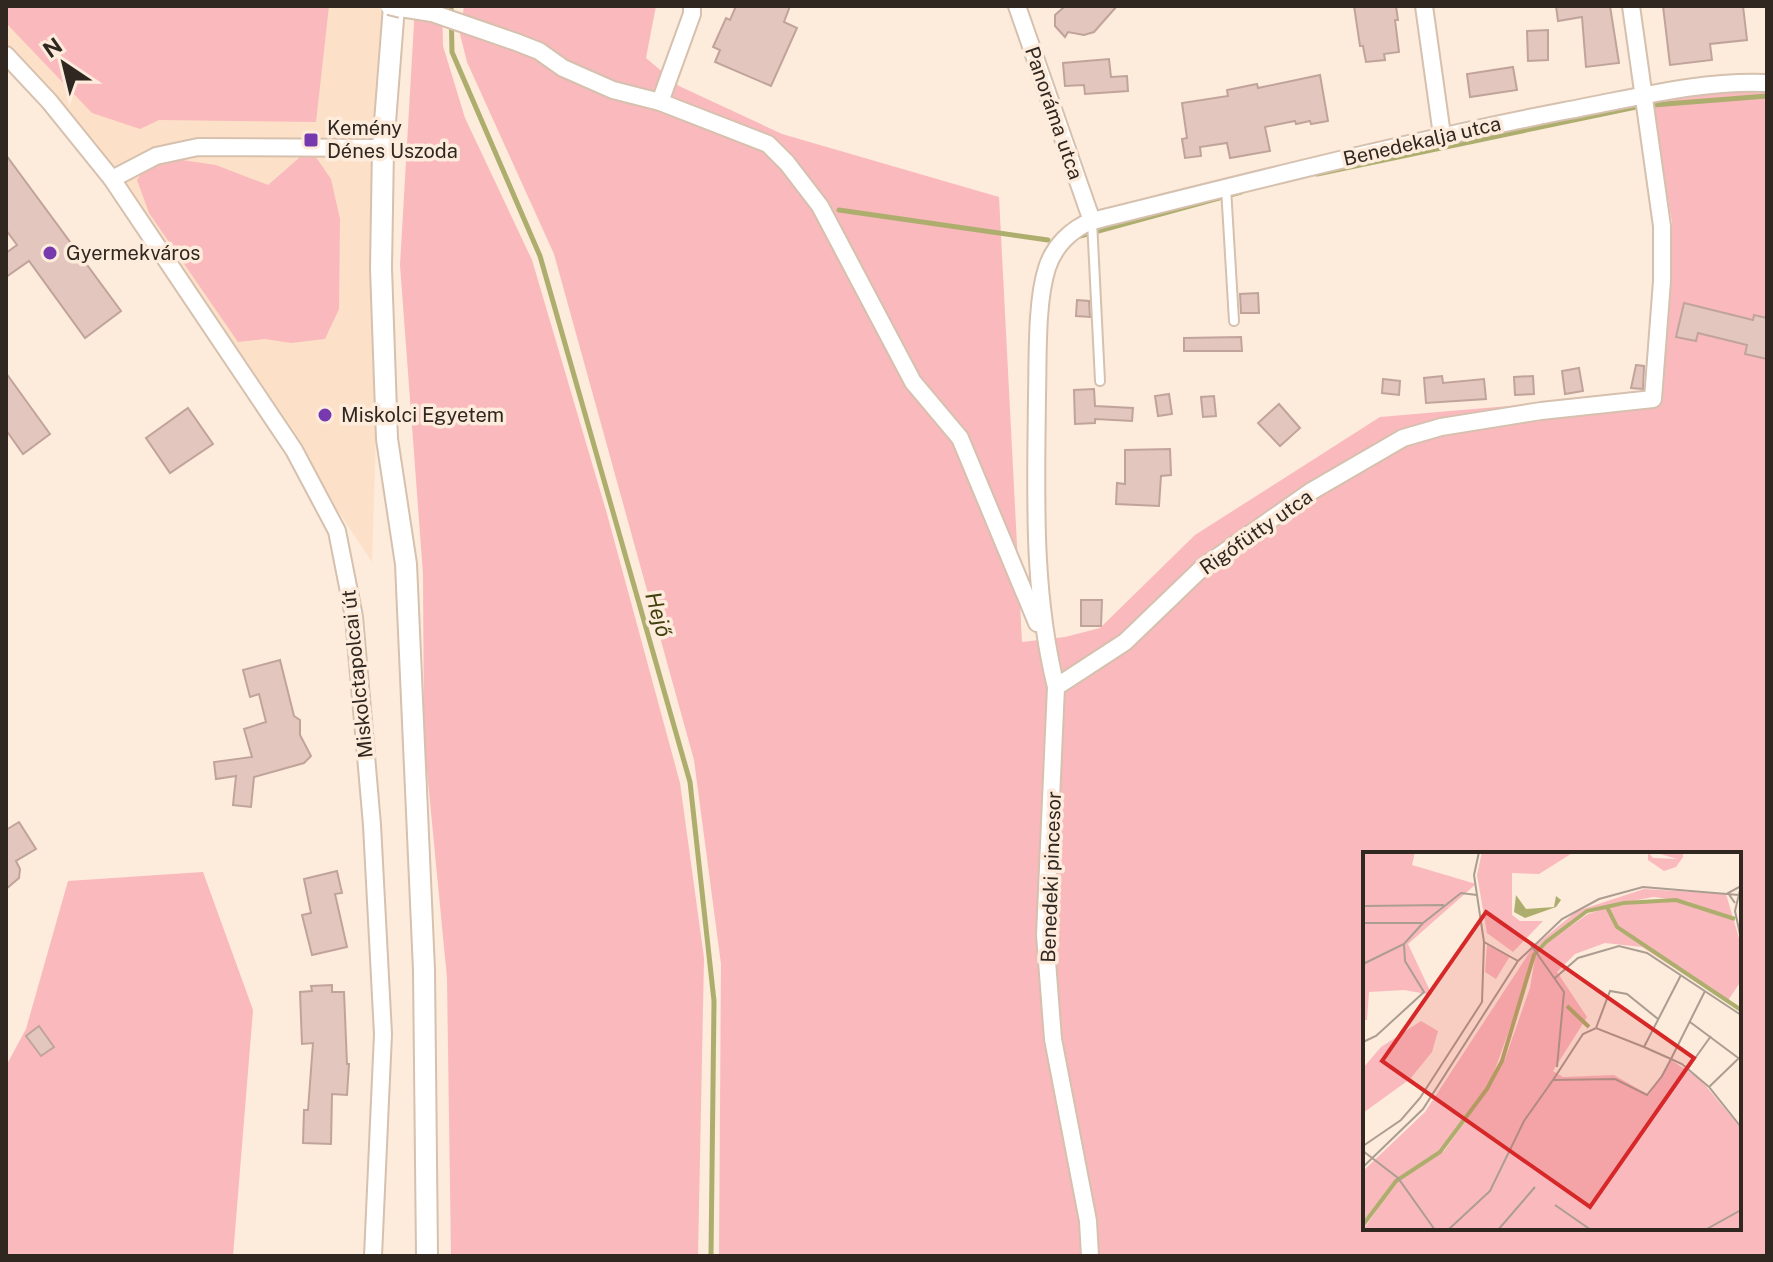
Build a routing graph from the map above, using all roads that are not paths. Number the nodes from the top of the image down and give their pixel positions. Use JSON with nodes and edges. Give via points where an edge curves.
{"nodes":[{"id":1,"x":692,"y":6,"type":"edge"},
{"id":2,"x":1017,"y":6,"type":"edge"},
{"id":3,"x":1424,"y":6,"type":"edge"},
{"id":4,"x":1631,"y":6,"type":"edge"},
{"id":5,"x":394,"y":7,"type":"edge"},
{"id":6,"x":429,"y":15,"type":"junction"},
{"id":7,"x":484,"y":32,"type":"junction"},
{"id":8,"x":6,"y":55,"type":"edge"},
{"id":9,"x":1767,"y":83,"type":"edge"},
{"id":10,"x":1645,"y":96,"type":"junction"},
{"id":11,"x":660,"y":102,"type":"junction"},
{"id":12,"x":1442,"y":135,"type":"junction"},
{"id":13,"x":383,"y":148,"type":"junction"},
{"id":14,"x":112,"y":179,"type":"junction"},
{"id":15,"x":1226,"y":188,"type":"junction"},
{"id":16,"x":1086,"y":223,"type":"junction"},
{"id":17,"x":1234,"y":321,"type":"dead end"},
{"id":18,"x":1100,"y":381,"type":"dead end"},
{"id":19,"x":1045,"y":641,"type":"junction"},
{"id":20,"x":1056,"y":687,"type":"junction"},
{"id":21,"x":373,"y":1256,"type":"edge"},
{"id":22,"x":427,"y":1256,"type":"edge"},
{"id":23,"x":1090,"y":1256,"type":"edge"}],
"edges":[{"from":1,"to":11,"type":"street"},
{"from":2,"to":16,"type":"street","name":"Panoráma utca"},
{"from":3,"to":12,"type":"street"},
{"from":4,"to":10,"type":"street"},
{"from":5,"to":6,"type":"street"},
{"from":5,"to":13,"type":"street"},
{"from":6,"to":7,"type":"street"},
{"from":6,"to":7,"type":"street"},
{"from":7,"to":11,"type":"street","via":[[539,51],[613,90]]},
{"from":8,"to":14,"type":"street","name":"Miskolctapolcai út"},
{"from":9,"to":10,"type":"street","name":"Benedekalja utca","via":[[1728,82]]},
{"from":10,"to":12,"type":"street","name":"Benedekalja utca"},
{"from":10,"to":20,"type":"street","name":"Rigófütty utca","via":[[1662,226],[1653,399],[1541,411],[1403,438],[1310,492],[1203,567],[1125,642]]},
{"from":11,"to":19,"type":"street","via":[[768,144],[820,206],[913,382],[960,438]]},
{"from":12,"to":15,"type":"street","name":"Benedekalja utca"},
{"from":13,"to":14,"type":"street","via":[[198,147],[156,156]]},
{"from":13,"to":22,"type":"street","via":[[387,439],[406,564],[424,970]]},
{"from":14,"to":21,"type":"street","name":"Miskolctapolcai út","via":[[294,450],[337,531],[354,617],[383,1034]]},
{"from":15,"to":16,"type":"street","name":"Benedekalja utca"},
{"from":15,"to":17,"type":"lane"},
{"from":16,"to":18,"type":"lane","via":[[1093,239]]},
{"from":16,"to":19,"type":"street","via":[[1070,232],[1047,268],[1041,308],[1035,542]]},
{"from":19,"to":20,"type":"street"},
{"from":20,"to":23,"type":"street","name":"Benedeki pincesor","via":[[1045,935],[1053,1039]]}]}
